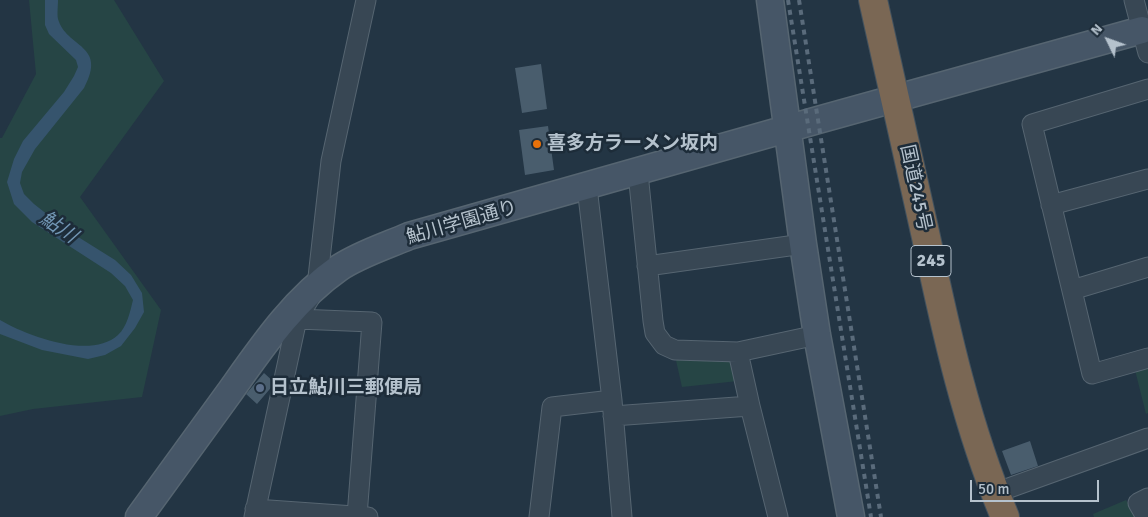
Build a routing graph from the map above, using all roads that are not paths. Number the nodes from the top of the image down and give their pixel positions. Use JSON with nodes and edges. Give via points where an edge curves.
{"nodes":[{"id":1,"x":366,"y":0,"type":"edge"},
{"id":2,"x":770,"y":0,"type":"edge"},
{"id":3,"x":873,"y":0,"type":"edge"},
{"id":4,"x":1134,"y":0,"type":"edge"},
{"id":5,"x":1145,"y":42,"type":"edge"},
{"id":6,"x":1148,"y":89,"type":"edge"},
{"id":7,"x":896,"y":98,"type":"junction"},
{"id":8,"x":788,"y":129,"type":"junction"},
{"id":9,"x":638,"y":172,"type":"junction"},
{"id":10,"x":1148,"y":178,"type":"edge"},
{"id":11,"x":587,"y":187,"type":"junction"},
{"id":12,"x":1051,"y":205,"type":"junction"},
{"id":13,"x":803,"y":244,"type":"junction"},
{"id":14,"x":647,"y":266,"type":"junction"},
{"id":15,"x":1148,"y":267,"type":"edge"},
{"id":16,"x":316,"y":286,"type":"junction"},
{"id":17,"x":1072,"y":290,"type":"junction"},
{"id":18,"x":297,"y":319,"type":"junction"},
{"id":19,"x":818,"y":335,"type":"junction"},
{"id":20,"x":738,"y":352,"type":"junction"},
{"id":21,"x":1148,"y":358,"type":"edge"},
{"id":22,"x":750,"y":406,"type":"junction"},
{"id":23,"x":613,"y":408,"type":"junction"},
{"id":24,"x":1148,"y":438,"type":"edge"},
{"id":25,"x":1148,"y":498,"type":"edge"},
{"id":26,"x":1000,"y":505,"type":"edge"},
{"id":27,"x":255,"y":513,"type":"edge"},
{"id":28,"x":139,"y":517,"type":"edge"},
{"id":29,"x":363,"y":517,"type":"edge"},
{"id":30,"x":539,"y":517,"type":"edge"},
{"id":31,"x":622,"y":517,"type":"edge"},
{"id":32,"x":778,"y":517,"type":"edge"},
{"id":33,"x":851,"y":517,"type":"edge"},
{"id":34,"x":1146,"y":517,"type":"edge"}],
"edges":[{"from":1,"to":16,"type":"street","via":[[332,161]]},
{"from":2,"to":8,"type":"street"},
{"from":3,"to":7,"type":"highway","name":"国道245号","number":"245"},
{"from":4,"to":5,"type":"street"},
{"from":5,"to":7,"type":"street","name":"鮎川学園通り"},
{"from":6,"to":12,"type":"street","via":[[1032,124]]},
{"from":7,"to":8,"type":"street","name":"鮎川学園通り"},
{"from":7,"to":26,"type":"highway","name":"国道245号","number":"245","via":[[943,317],[976,439]]},
{"from":8,"to":9,"type":"street","name":"鮎川学園通り"},
{"from":8,"to":13,"type":"street"},
{"from":9,"to":11,"type":"street","name":"鮎川学園通り"},
{"from":9,"to":14,"type":"street"},
{"from":10,"to":12,"type":"street"},
{"from":11,"to":16,"type":"street","name":"鮎川学園通り","via":[[409,236],[340,267]]},
{"from":11,"to":23,"type":"street"},
{"from":12,"to":17,"type":"street"},
{"from":13,"to":14,"type":"street"},
{"from":13,"to":19,"type":"street"},
{"from":14,"to":20,"type":"street","via":[[652,320],[655,333],[664,345],[675,350]]},
{"from":15,"to":17,"type":"street"},
{"from":16,"to":18,"type":"street"},
{"from":16,"to":28,"type":"street","name":"鮎川学園通り","via":[[262,346]]},
{"from":17,"to":21,"type":"street","via":[[1092,374]]},
{"from":18,"to":27,"type":"street"},
{"from":18,"to":29,"type":"street","via":[[372,322]]},
{"from":19,"to":20,"type":"street"},
{"from":19,"to":33,"type":"street"},
{"from":20,"to":22,"type":"street"},
{"from":22,"to":23,"type":"street"},
{"from":22,"to":32,"type":"street"},
{"from":23,"to":30,"type":"street","via":[[552,407]]},
{"from":23,"to":31,"type":"street"},
{"from":24,"to":26,"type":"street"},
{"from":25,"to":34,"type":"street","via":[[1138,503]]},
{"from":27,"to":29,"type":"street"}]}
